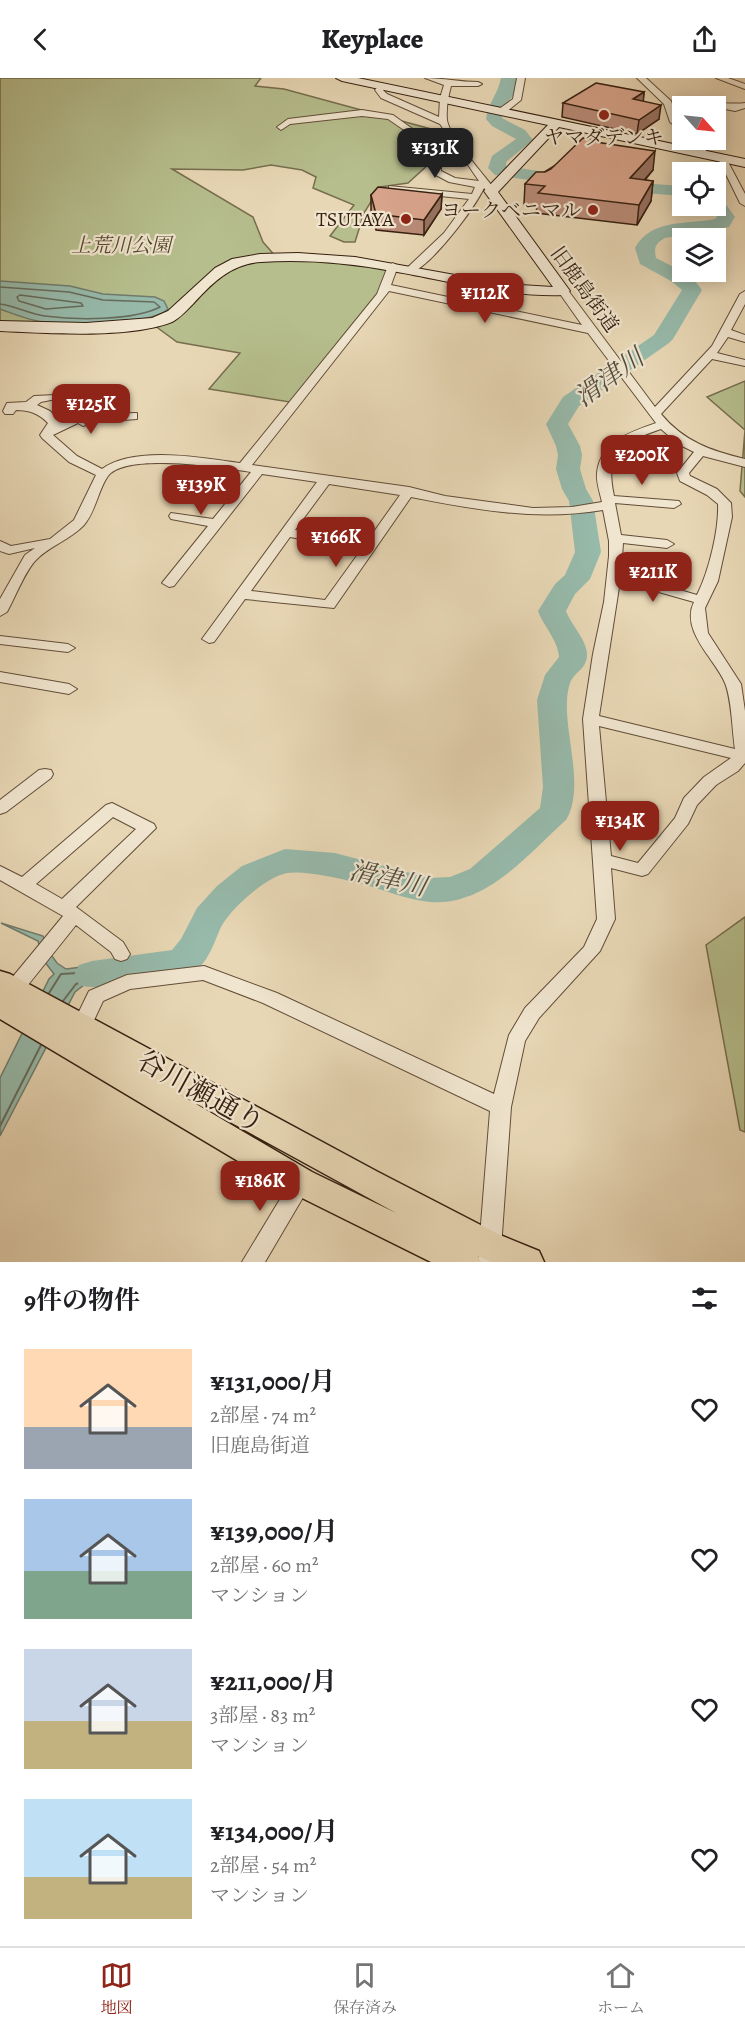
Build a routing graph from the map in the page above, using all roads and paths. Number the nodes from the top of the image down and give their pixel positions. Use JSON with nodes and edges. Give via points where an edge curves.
{"nodes":[{"id":1,"x":342,"y":78,"type":"edge"},
{"id":2,"x":429,"y":78,"type":"edge"},
{"id":3,"x":521,"y":78,"type":"edge"},
{"id":4,"x":642,"y":78,"type":"edge"},
{"id":5,"x":720,"y":78,"type":"edge"},
{"id":6,"x":448,"y":84,"type":"junction"},
{"id":7,"x":478,"y":84,"type":"dead end"},
{"id":8,"x":382,"y":86,"type":"junction"},
{"id":9,"x":745,"y":86,"type":"edge"},
{"id":10,"x":444,"y":98,"type":"junction"},
{"id":11,"x":745,"y":105,"type":"edge"},
{"id":12,"x":726,"y":107,"type":"edge"},
{"id":13,"x":413,"y":109,"type":"junction"},
{"id":14,"x":497,"y":110,"type":"junction"},
{"id":15,"x":669,"y":111,"type":"junction"},
{"id":16,"x":672,"y":111,"type":"edge"},
{"id":17,"x":330,"y":117,"type":"junction"},
{"id":18,"x":390,"y":117,"type":"junction"},
{"id":19,"x":672,"y":118,"type":"edge"},
{"id":20,"x":347,"y":122,"type":"dead end"},
{"id":21,"x":443,"y":122,"type":"junction"},
{"id":22,"x":557,"y":123,"type":"junction"},
{"id":23,"x":281,"y":127,"type":"dead end"},
{"id":24,"x":410,"y":130,"type":"dead end"},
{"id":25,"x":702,"y":150,"type":"edge"},
{"id":26,"x":705,"y":154,"type":"junction"},
{"id":27,"x":722,"y":158,"type":"junction"},
{"id":28,"x":441,"y":162,"type":"dead end"},
{"id":29,"x":745,"y":163,"type":"edge"},
{"id":30,"x":484,"y":186,"type":"junction"},
{"id":31,"x":391,"y":188,"type":"edge"},
{"id":32,"x":475,"y":197,"type":"junction"},
{"id":33,"x":745,"y":203,"type":"edge"},
{"id":34,"x":393,"y":266,"type":"junction"},
{"id":35,"x":411,"y":270,"type":"junction"},
{"id":36,"x":386,"y":287,"type":"junction"},
{"id":37,"x":563,"y":291,"type":"junction"},
{"id":38,"x":745,"y":294,"type":"edge"},
{"id":39,"x":740,"y":316,"type":"edge"},
{"id":40,"x":0,"y":326,"type":"edge"},
{"id":41,"x":590,"y":330,"type":"junction"},
{"id":42,"x":726,"y":332,"type":"junction"},
{"id":43,"x":745,"y":339,"type":"edge"},
{"id":44,"x":710,"y":355,"type":"junction"},
{"id":45,"x":742,"y":363,"type":"dead end"},
{"id":46,"x":52,"y":397,"type":"dead end"},
{"id":47,"x":29,"y":406,"type":"junction"},
{"id":48,"x":101,"y":406,"type":"dead end"},
{"id":49,"x":9,"y":411,"type":"dead end"},
{"id":50,"x":133,"y":416,"type":"dead end"},
{"id":51,"x":659,"y":419,"type":"junction"},
{"id":52,"x":50,"y":431,"type":"junction"},
{"id":53,"x":702,"y":451,"type":"junction"},
{"id":54,"x":745,"y":463,"type":"edge"},
{"id":55,"x":243,"y":468,"type":"junction"},
{"id":56,"x":259,"y":470,"type":"junction"},
{"id":57,"x":103,"y":474,"type":"junction"},
{"id":58,"x":324,"y":481,"type":"junction"},
{"id":59,"x":409,"y":492,"type":"junction"},
{"id":60,"x":604,"y":504,"type":"junction"},
{"id":61,"x":674,"y":504,"type":"dead end"},
{"id":62,"x":176,"y":516,"type":"dead end"},
{"id":63,"x":215,"y":523,"type":"junction"},
{"id":64,"x":285,"y":532,"type":"junction"},
{"id":65,"x":60,"y":538,"type":"junction"},
{"id":66,"x":615,"y":538,"type":"junction"},
{"id":67,"x":667,"y":544,"type":"dead end"},
{"id":68,"x":0,"y":545,"type":"edge"},
{"id":69,"x":370,"y":548,"type":"junction"},
{"id":70,"x":614,"y":575,"type":"junction"},
{"id":71,"x":169,"y":583,"type":"dead end"},
{"id":72,"x":240,"y":594,"type":"junction"},
{"id":73,"x":701,"y":600,"type":"junction"},
{"id":74,"x":0,"y":612,"type":"edge"},
{"id":75,"x":209,"y":639,"type":"dead end"},
{"id":76,"x":0,"y":640,"type":"edge"},
{"id":77,"x":68,"y":648,"type":"dead end"},
{"id":78,"x":0,"y":677,"type":"edge"},
{"id":79,"x":69,"y":689,"type":"dead end"},
{"id":80,"x":591,"y":719,"type":"junction"},
{"id":81,"x":744,"y":754,"type":"edge"},
{"id":82,"x":45,"y":774,"type":"dead end"},
{"id":83,"x":0,"y":808,"type":"edge"},
{"id":84,"x":602,"y":860,"type":"junction"},
{"id":85,"x":0,"y":872,"type":"edge"},
{"id":86,"x":24,"y":886,"type":"junction"},
{"id":87,"x":68,"y":911,"type":"junction"},
{"id":88,"x":121,"y":954,"type":"dead end"},
{"id":89,"x":9,"y":998,"type":"edge"},
{"id":90,"x":69,"y":1027,"type":"junction"},
{"id":91,"x":501,"y":1107,"type":"junction"},
{"id":92,"x":301,"y":1182,"type":"junction"},
{"id":93,"x":481,"y":1256,"type":"edge"},
{"id":94,"x":254,"y":1262,"type":"edge"},
{"id":95,"x":527,"y":1262,"type":"edge"}],
"edges":[{"from":1,"to":8,"type":"street"},
{"from":2,"to":6,"type":"street"},
{"from":3,"to":14,"type":"street","via":[[517,100]]},
{"from":4,"to":15,"type":"street","via":[[668,103]]},
{"from":5,"to":9,"type":"street"},
{"from":6,"to":7,"type":"street"},
{"from":6,"to":10,"type":"street"},
{"from":8,"to":10,"type":"street"},
{"from":8,"to":13,"type":"street","via":[[380,93]]},
{"from":10,"to":14,"type":"street"},
{"from":10,"to":21,"type":"street"},
{"from":11,"to":12,"type":"street"},
{"from":13,"to":18,"type":"street"},
{"from":13,"to":21,"type":"street"},
{"from":14,"to":22,"type":"street"},
{"from":15,"to":16,"type":"street"},
{"from":15,"to":19,"type":"street"},
{"from":17,"to":18,"type":"street"},
{"from":17,"to":20,"type":"street"},
{"from":17,"to":23,"type":"street","via":[[285,122]]},
{"from":18,"to":24,"type":"street"},
{"from":21,"to":30,"type":"street","name":"旧鹿島街道"},
{"from":22,"to":26,"type":"street"},
{"from":22,"to":30,"type":"street","via":[[501,184]]},
{"from":25,"to":26,"type":"street"},
{"from":26,"to":27,"type":"street"},
{"from":27,"to":29,"type":"street"},
{"from":27,"to":33,"type":"street"},
{"from":28,"to":30,"type":"street","via":[[436,167],[442,176]]},
{"from":30,"to":32,"type":"street"},
{"from":30,"to":37,"type":"street","name":"旧鹿島街道"},
{"from":31,"to":32,"type":"street"},
{"from":32,"to":35,"type":"street","via":[[447,235]]},
{"from":34,"to":35,"type":"street"},
{"from":34,"to":36,"type":"street"},
{"from":34,"to":40,"type":"street","via":[[340,260],[242,260],[221,268],[169,317],[151,323]]},
{"from":35,"to":37,"type":"street","via":[[507,289]]},
{"from":36,"to":41,"type":"street"},
{"from":36,"to":55,"type":"street"},
{"from":37,"to":41,"type":"street","name":"旧鹿島街道"},
{"from":38,"to":39,"type":"street"},
{"from":39,"to":42,"type":"street"},
{"from":41,"to":51,"type":"street","name":"旧鹿島街道"},
{"from":42,"to":43,"type":"street"},
{"from":42,"to":44,"type":"street"},
{"from":44,"to":45,"type":"street"},
{"from":44,"to":51,"type":"street"},
{"from":46,"to":47,"type":"street","via":[[38,399]]},
{"from":47,"to":49,"type":"street","via":[[11,406]]},
{"from":47,"to":52,"type":"street","via":[[51,417],[54,422]]},
{"from":48,"to":52,"type":"street"},
{"from":50,"to":52,"type":"street","via":[[94,418]]},
{"from":51,"to":53,"type":"street","name":"旧鹿島街道","via":[[682,441]]},
{"from":51,"to":60,"type":"street","via":[[615,447],[607,458]]},
{"from":52,"to":57,"type":"street","via":[[73,459]]},
{"from":53,"to":54,"type":"street","name":"旧鹿島街道"},
{"from":53,"to":73,"type":"street","via":[[685,468],[684,478],[718,497],[724,503],[725,517],[711,581]]},
{"from":55,"to":56,"type":"street"},
{"from":55,"to":57,"type":"street","via":[[157,459],[114,466]]},
{"from":56,"to":58,"type":"street"},
{"from":56,"to":63,"type":"street"},
{"from":57,"to":65,"type":"street","via":[[79,522]]},
{"from":58,"to":59,"type":"street"},
{"from":58,"to":64,"type":"street"},
{"from":59,"to":60,"type":"street","via":[[533,512],[572,511]]},
{"from":59,"to":69,"type":"street"},
{"from":60,"to":61,"type":"street"},
{"from":60,"to":66,"type":"street"},
{"from":62,"to":63,"type":"street"},
{"from":63,"to":71,"type":"street"},
{"from":64,"to":69,"type":"street"},
{"from":64,"to":72,"type":"street"},
{"from":65,"to":68,"type":"street","via":[[9,550]]},
{"from":65,"to":74,"type":"street","via":[[30,558]]},
{"from":66,"to":67,"type":"street"},
{"from":66,"to":70,"type":"street"},
{"from":69,"to":72,"type":"street","via":[[329,605]]},
{"from":70,"to":73,"type":"street"},
{"from":70,"to":80,"type":"street"},
{"from":72,"to":75,"type":"street"},
{"from":73,"to":81,"type":"street","via":[[701,633],[733,684]]},
{"from":76,"to":77,"type":"street"},
{"from":78,"to":79,"type":"street"},
{"from":80,"to":81,"type":"street"},
{"from":80,"to":84,"type":"street"},
{"from":81,"to":84,"type":"street","via":[[690,802],[682,819],[642,870]]},
{"from":82,"to":83,"type":"street"},
{"from":84,"to":91,"type":"street","via":[[606,919],[591,951],[532,1013],[516,1040]]},
{"from":85,"to":86,"type":"street"},
{"from":86,"to":87,"type":"street"},
{"from":86,"to":87,"type":"street","via":[[112,809],[148,828]]},
{"from":87,"to":88,"type":"street"},
{"from":87,"to":89,"type":"street"},
{"from":89,"to":90,"type":"main road"},
{"from":90,"to":91,"type":"street","via":[[96,996],[127,982],[204,973],[270,998]]},
{"from":90,"to":92,"type":"main road"},
{"from":90,"to":93,"type":"main road","name":"谷川瀬通り","via":[[367,1182]]},
{"from":91,"to":93,"type":"street"},
{"from":92,"to":93,"type":"main road"},
{"from":92,"to":94,"type":"street"},
{"from":93,"to":95,"type":"main road","name":"谷川瀬通り"}]}
